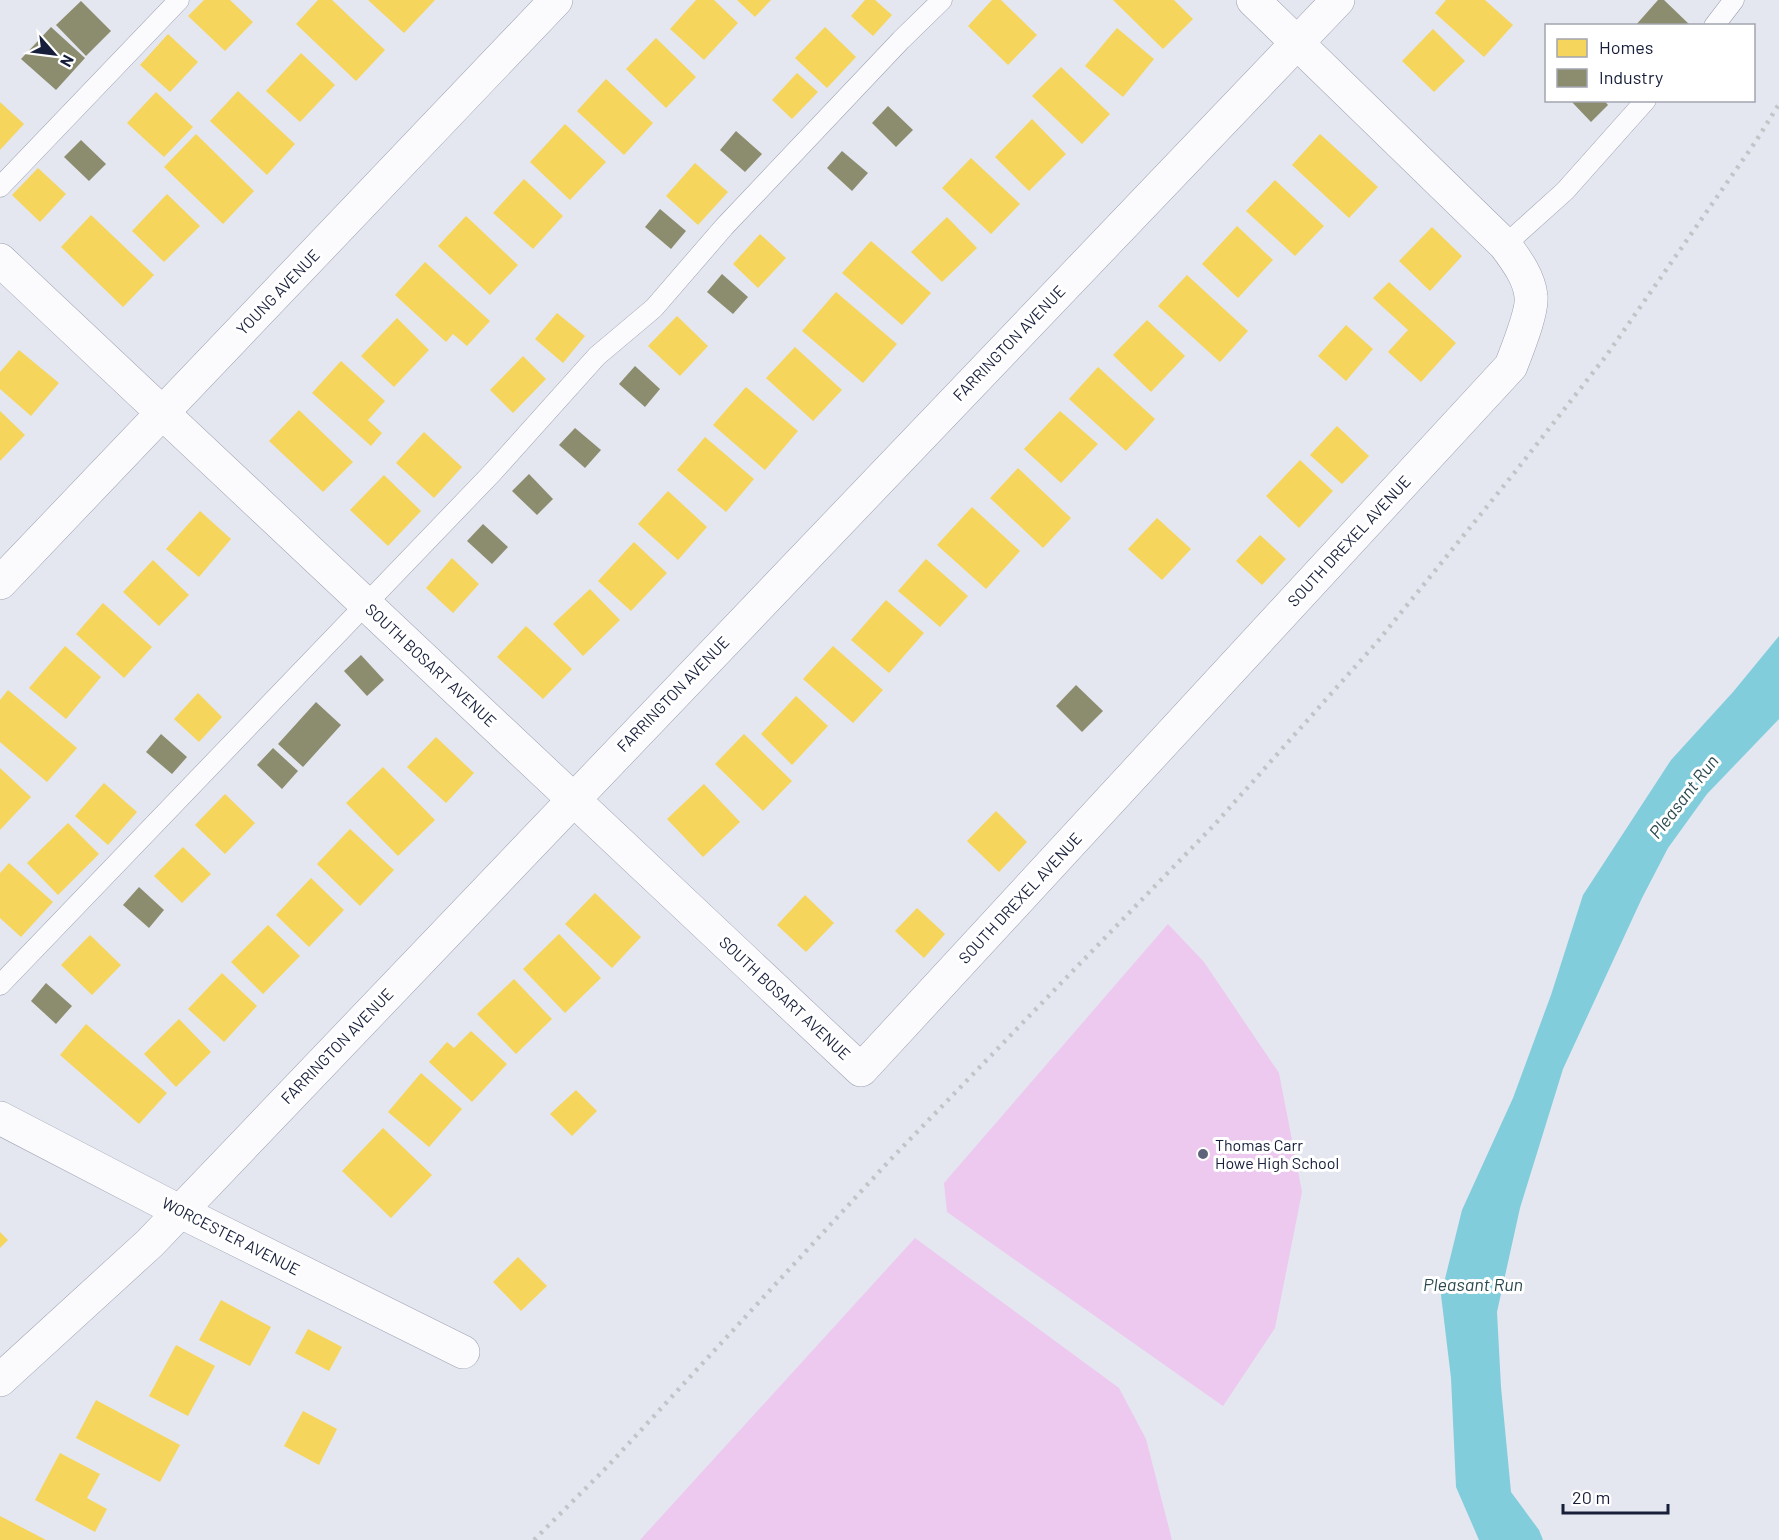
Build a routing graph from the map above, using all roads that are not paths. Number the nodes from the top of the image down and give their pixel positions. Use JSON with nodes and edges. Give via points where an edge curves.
{"nodes":[{"id":1,"x":179,"y":0,"type":"edge"},
{"id":2,"x":556,"y":0,"type":"edge"},
{"id":3,"x":942,"y":0,"type":"edge"},
{"id":4,"x":1253,"y":0,"type":"edge"},
{"id":5,"x":1338,"y":0,"type":"edge"},
{"id":6,"x":1734,"y":0,"type":"edge"},
{"id":7,"x":1716,"y":24,"type":"edge"},
{"id":8,"x":1298,"y":42,"type":"junction"},
{"id":9,"x":1644,"y":102,"type":"edge"},
{"id":10,"x":0,"y":187,"type":"edge"},
{"id":11,"x":1505,"y":245,"type":"junction"},
{"id":12,"x":0,"y":260,"type":"edge"},
{"id":13,"x":163,"y":412,"type":"junction"},
{"id":14,"x":0,"y":583,"type":"edge"},
{"id":15,"x":366,"y":604,"type":"junction"},
{"id":16,"x":573,"y":799,"type":"junction"},
{"id":17,"x":0,"y":985,"type":"edge"},
{"id":18,"x":861,"y":1070,"type":"joint"},
{"id":19,"x":0,"y":1118,"type":"edge"},
{"id":20,"x":179,"y":1211,"type":"junction"},
{"id":21,"x":463,"y":1352,"type":"dead end"},
{"id":22,"x":0,"y":1380,"type":"edge"}],
"edges":[{"from":1,"to":10,"type":"lane"},
{"from":2,"to":13,"type":"street","name":"YOUNG AVENUE"},
{"from":3,"to":15,"type":"lane","via":[[724,227],[654,308],[597,356]]},
{"from":4,"to":8,"type":"street","name":"SOUTH DREXEL AVENUE"},
{"from":5,"to":8,"type":"street","name":"FARRINGTON AVENUE"},
{"from":6,"to":7,"type":"lane"},
{"from":8,"to":11,"type":"street","name":"SOUTH DREXEL AVENUE"},
{"from":8,"to":16,"type":"street","name":"FARRINGTON AVENUE"},
{"from":9,"to":11,"type":"lane","via":[[1565,190]]},
{"from":11,"to":18,"type":"street","name":"SOUTH DREXEL AVENUE","via":[[1520,266],[1531,297],[1511,366]]},
{"from":12,"to":13,"type":"street","name":"SOUTH BOSART AVENUE"},
{"from":13,"to":14,"type":"street","name":"YOUNG AVENUE"},
{"from":13,"to":15,"type":"street","name":"SOUTH BOSART AVENUE"},
{"from":15,"to":16,"type":"street","name":"SOUTH BOSART AVENUE"},
{"from":15,"to":17,"type":"lane"},
{"from":16,"to":18,"type":"street","name":"SOUTH BOSART AVENUE"},
{"from":16,"to":20,"type":"street","name":"FARRINGTON AVENUE"},
{"from":19,"to":20,"type":"street","name":"WORCESTER AVENUE"},
{"from":20,"to":21,"type":"street","name":"WORCESTER AVENUE"},
{"from":20,"to":22,"type":"street","name":"FARRINGTON AVENUE","via":[[150,1243]]}]}
